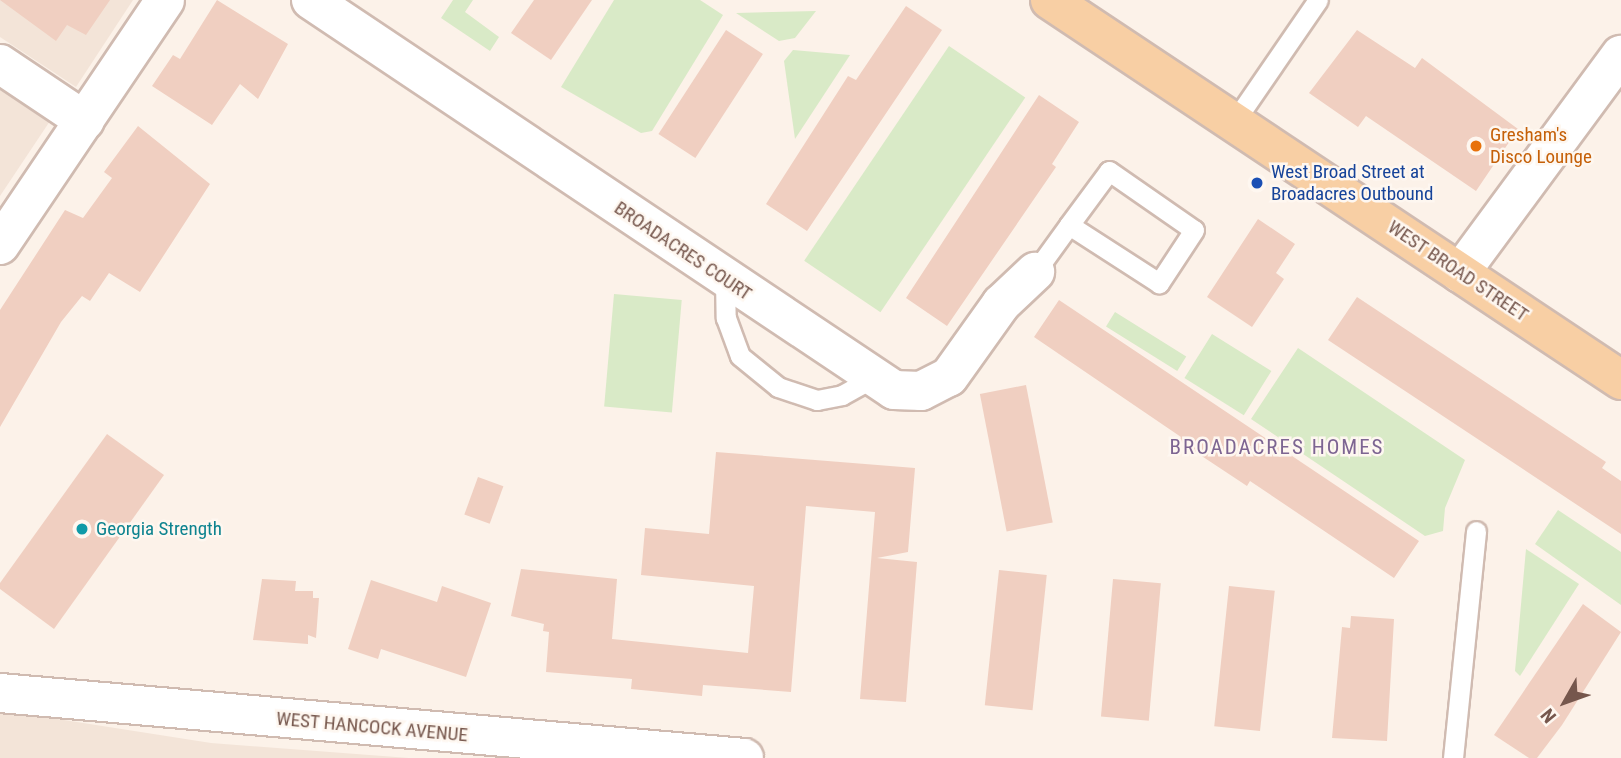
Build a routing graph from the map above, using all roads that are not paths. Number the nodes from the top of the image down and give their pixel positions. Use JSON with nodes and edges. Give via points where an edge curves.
{"nodes":[{"id":1,"x":165,"y":0,"type":"edge"},
{"id":2,"x":311,"y":0,"type":"edge"},
{"id":3,"x":1050,"y":0,"type":"edge"},
{"id":4,"x":1318,"y":0,"type":"edge"},
{"id":5,"x":1621,"y":55,"type":"edge"},
{"id":6,"x":0,"y":64,"type":"edge"},
{"id":7,"x":85,"y":121,"type":"junction"},
{"id":8,"x":1234,"y":122,"type":"junction"},
{"id":9,"x":1069,"y":225,"type":"junction"},
{"id":10,"x":0,"y":245,"type":"edge"},
{"id":11,"x":1035,"y":272,"type":"joint"},
{"id":12,"x":1460,"y":273,"type":"junction"},
{"id":13,"x":725,"y":279,"type":"junction"},
{"id":14,"x":873,"y":378,"type":"junction"},
{"id":15,"x":1621,"y":380,"type":"edge"},
{"id":16,"x":1476,"y":531,"type":"dead end"},
{"id":17,"x":0,"y":693,"type":"edge"},
{"id":18,"x":744,"y":758,"type":"edge"},
{"id":19,"x":1453,"y":758,"type":"edge"}],
"edges":[{"from":1,"to":7,"type":"street"},
{"from":2,"to":13,"type":"street","name":"BROADACRES COURT"},
{"from":3,"to":8,"type":"main road","name":"WEST BROAD STREET"},
{"from":4,"to":8,"type":"lane"},
{"from":5,"to":12,"type":"street"},
{"from":6,"to":7,"type":"street"},
{"from":7,"to":10,"type":"street"},
{"from":8,"to":12,"type":"main road","name":"WEST BROAD STREET"},
{"from":9,"to":9,"type":"lane","via":[[1109,171],[1194,230],[1159,283]]},
{"from":9,"to":11,"type":"lane"},
{"from":11,"to":14,"type":"street","name":"BROADACRES COURT","via":[[1002,304],[949,377],[936,387],[907,393]]},
{"from":12,"to":15,"type":"main road","name":"WEST BROAD STREET"},
{"from":13,"to":14,"type":"street","name":"BROADACRES COURT"},
{"from":13,"to":14,"type":"lane","via":[[726,318],[740,356],[778,387],[817,400],[842,395]]},
{"from":16,"to":19,"type":"lane"},
{"from":17,"to":18,"type":"street","name":"WEST HANCOCK AVENUE"}]}
